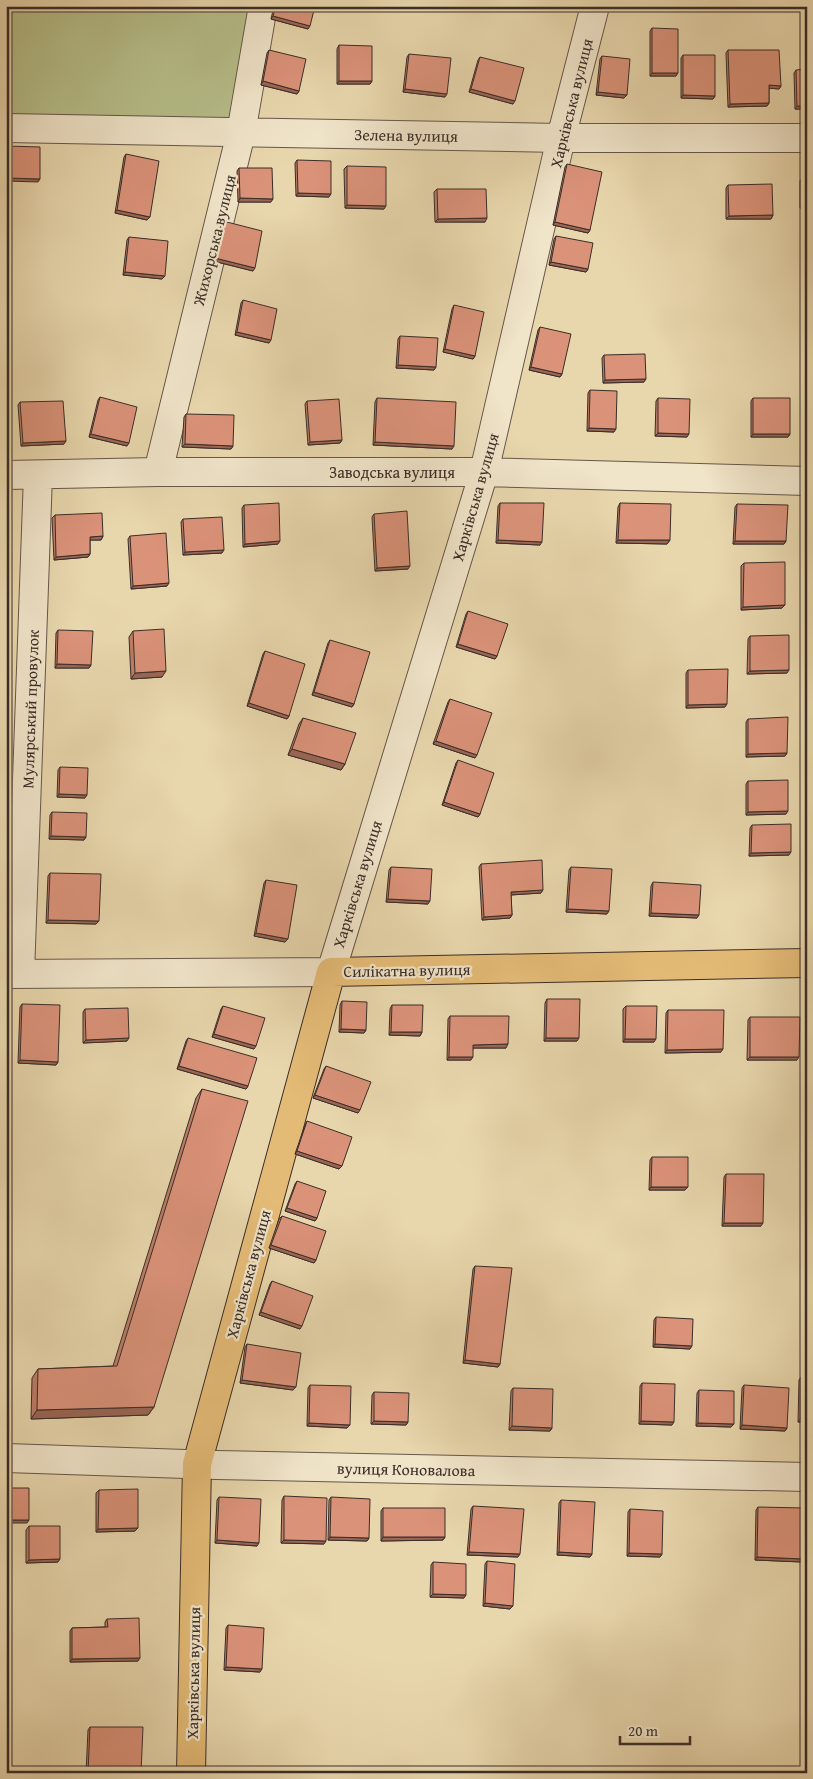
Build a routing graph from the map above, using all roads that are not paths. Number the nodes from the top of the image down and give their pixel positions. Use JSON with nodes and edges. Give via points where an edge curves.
{"nodes":[{"id":1,"x":263,"y":6,"type":"edge"},
{"id":2,"x":595,"y":6,"type":"edge"},
{"id":3,"x":6,"y":128,"type":"edge"},
{"id":4,"x":241,"y":132,"type":"junction"},
{"id":5,"x":561,"y":138,"type":"junction"},
{"id":6,"x":807,"y":138,"type":"edge"},
{"id":7,"x":158,"y":472,"type":"junction"},
{"id":8,"x":484,"y":472,"type":"junction"},
{"id":9,"x":6,"y":475,"type":"edge"},
{"id":10,"x":38,"y":475,"type":"junction"},
{"id":11,"x":807,"y":481,"type":"edge"},
{"id":12,"x":807,"y":963,"type":"edge"},
{"id":13,"x":331,"y":972,"type":"junction"},
{"id":14,"x":13,"y":974,"type":"edge"},
{"id":15,"x":6,"y":1458,"type":"edge"},
{"id":16,"x":197,"y":1464,"type":"junction"},
{"id":17,"x":807,"y":1477,"type":"edge"},
{"id":18,"x":191,"y":1773,"type":"edge"}],
"edges":[{"from":1,"to":4,"type":"street","name":"Жихорська вулиця"},
{"from":2,"to":5,"type":"street","name":"Харківська вулиця"},
{"from":3,"to":4,"type":"street","name":"Зелена вулиця"},
{"from":4,"to":5,"type":"street","name":"Зелена вулиця"},
{"from":4,"to":7,"type":"street","name":"Жихорська вулиця"},
{"from":5,"to":6,"type":"street","name":"Зелена вулиця"},
{"from":5,"to":8,"type":"street","name":"Харківська вулиця"},
{"from":7,"to":8,"type":"street","name":"Заводська вулиця"},
{"from":7,"to":10,"type":"street","name":"Заводська вулиця"},
{"from":8,"to":11,"type":"street","name":"Заводська вулиця"},
{"from":8,"to":13,"type":"street","name":"Харківська вулиця"},
{"from":9,"to":10,"type":"street","name":"Заводська вулиця"},
{"from":10,"to":14,"type":"street","name":"Мулярський провулок"},
{"from":12,"to":13,"type":"main road","name":"Силікатна вулиця"},
{"from":13,"to":14,"type":"street","name":"Силікатна вулиця"},
{"from":13,"to":16,"type":"main road","name":"Харківська вулиця"},
{"from":15,"to":16,"type":"street","name":"вулиця Коновалова"},
{"from":16,"to":17,"type":"street","name":"вулиця Коновалова"},
{"from":16,"to":18,"type":"main road","name":"Харківська вулиця"}]}
